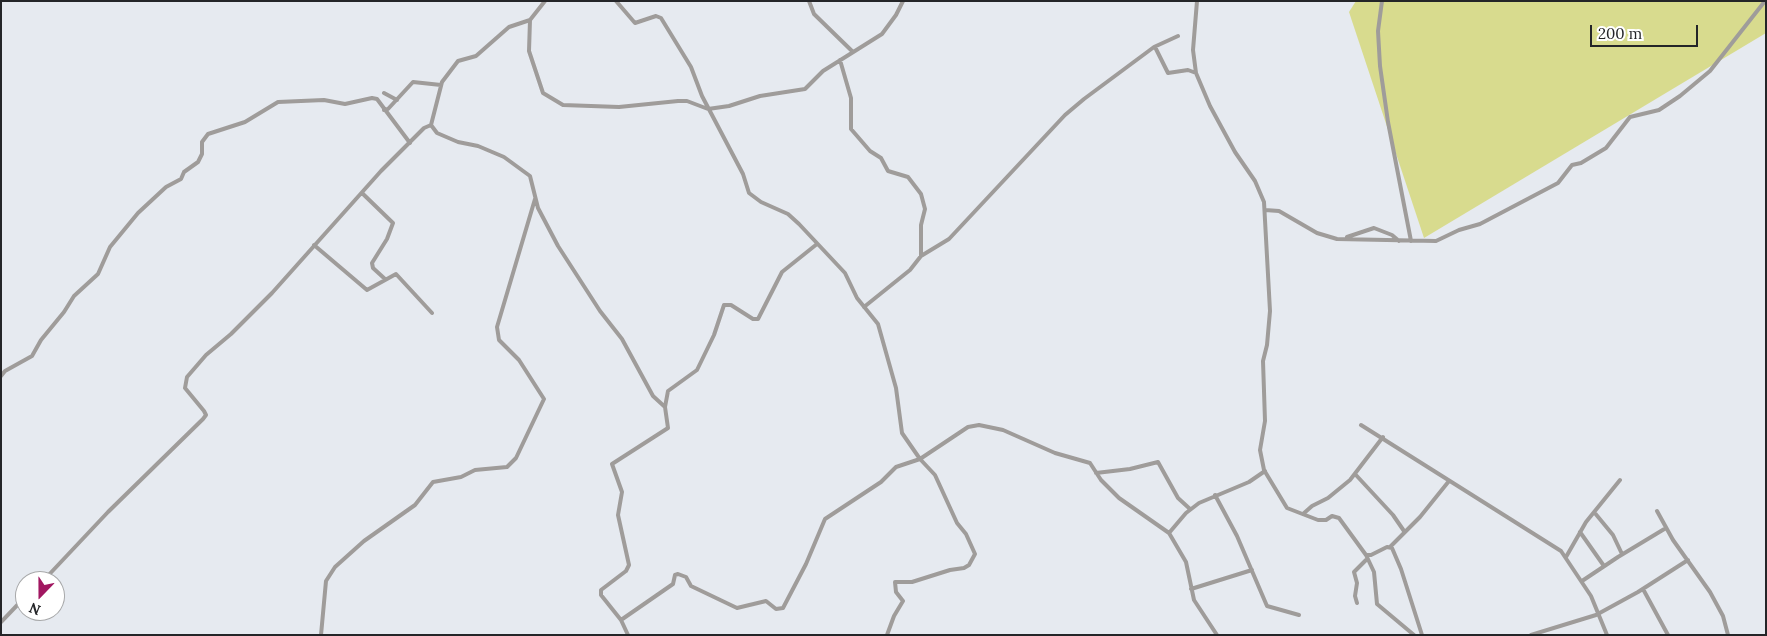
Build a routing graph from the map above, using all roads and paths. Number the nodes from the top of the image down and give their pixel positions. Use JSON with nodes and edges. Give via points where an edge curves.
{"nodes":[{"id":1,"x":545,"y":1,"type":"edge"},
{"id":2,"x":616,"y":1,"type":"edge"},
{"id":3,"x":810,"y":1,"type":"edge"},
{"id":4,"x":903,"y":1,"type":"edge"},
{"id":5,"x":1197,"y":1,"type":"edge"},
{"id":6,"x":1382,"y":1,"type":"edge"},
{"id":7,"x":1764,"y":1,"type":"edge"},
{"id":8,"x":530,"y":20,"type":"junction"},
{"id":9,"x":1178,"y":36,"type":"dead end"},
{"id":10,"x":1155,"y":47,"type":"junction"},
{"id":11,"x":853,"y":52,"type":"junction"},
{"id":12,"x":840,"y":60,"type":"junction"},
{"id":13,"x":1196,"y":73,"type":"junction"},
{"id":14,"x":441,"y":84,"type":"junction"},
{"id":15,"x":384,"y":93,"type":"dead end"},
{"id":16,"x":396,"y":100,"type":"junction"},
{"id":17,"x":710,"y":109,"type":"junction"},
{"id":18,"x":384,"y":110,"type":"junction"},
{"id":19,"x":431,"y":125,"type":"junction"},
{"id":20,"x":410,"y":143,"type":"junction"},
{"id":21,"x":362,"y":193,"type":"junction"},
{"id":22,"x":534,"y":199,"type":"junction"},
{"id":23,"x":1265,"y":210,"type":"junction"},
{"id":24,"x":1345,"y":239,"type":"junction"},
{"id":25,"x":1399,"y":241,"type":"junction"},
{"id":26,"x":1411,"y":241,"type":"junction"},
{"id":27,"x":817,"y":244,"type":"junction"},
{"id":28,"x":314,"y":245,"type":"junction"},
{"id":29,"x":921,"y":256,"type":"junction"},
{"id":30,"x":386,"y":279,"type":"junction"},
{"id":31,"x":864,"y":307,"type":"junction"},
{"id":32,"x":432,"y":313,"type":"dead end"},
{"id":33,"x":1,"y":376,"type":"edge"},
{"id":34,"x":664,"y":407,"type":"junction"},
{"id":35,"x":1361,"y":425,"type":"dead end"},
{"id":36,"x":1383,"y":437,"type":"junction"},
{"id":37,"x":920,"y":459,"type":"junction"},
{"id":38,"x":1265,"y":471,"type":"junction"},
{"id":39,"x":1096,"y":474,"type":"junction"},
{"id":40,"x":1355,"y":474,"type":"junction"},
{"id":41,"x":1620,"y":480,"type":"dead end"},
{"id":42,"x":1449,"y":481,"type":"junction"},
{"id":43,"x":1215,"y":495,"type":"junction"},
{"id":44,"x":1190,"y":509,"type":"junction"},
{"id":45,"x":1657,"y":511,"type":"dead end"},
{"id":46,"x":1594,"y":512,"type":"junction"},
{"id":47,"x":1304,"y":514,"type":"junction"},
{"id":48,"x":1666,"y":528,"type":"junction"},
{"id":49,"x":1404,"y":531,"type":"junction"},
{"id":50,"x":1580,"y":532,"type":"junction"},
{"id":51,"x":1169,"y":534,"type":"junction"},
{"id":52,"x":1390,"y":548,"type":"junction"},
{"id":53,"x":1622,"y":554,"type":"junction"},
{"id":54,"x":1566,"y":556,"type":"junction"},
{"id":55,"x":1366,"y":557,"type":"junction"},
{"id":56,"x":1688,"y":560,"type":"junction"},
{"id":57,"x":1604,"y":566,"type":"junction"},
{"id":58,"x":1252,"y":570,"type":"junction"},
{"id":59,"x":52,"y":571,"type":"edge"},
{"id":60,"x":1582,"y":581,"type":"junction"},
{"id":61,"x":1191,"y":588,"type":"junction"},
{"id":62,"x":1643,"y":589,"type":"junction"},
{"id":63,"x":1357,"y":602,"type":"dead end"},
{"id":64,"x":15,"y":607,"type":"edge"},
{"id":65,"x":1598,"y":613,"type":"junction"},
{"id":66,"x":1299,"y":615,"type":"dead end"},
{"id":67,"x":621,"y":620,"type":"junction"},
{"id":68,"x":1,"y":622,"type":"edge"},
{"id":69,"x":1552,"y":628,"type":"junction"},
{"id":70,"x":321,"y":635,"type":"edge"},
{"id":71,"x":628,"y":635,"type":"edge"},
{"id":72,"x":888,"y":635,"type":"edge"},
{"id":73,"x":1217,"y":635,"type":"edge"},
{"id":74,"x":1414,"y":635,"type":"edge"},
{"id":75,"x":1422,"y":635,"type":"edge"},
{"id":76,"x":1530,"y":635,"type":"edge"},
{"id":77,"x":1554,"y":635,"type":"edge"},
{"id":78,"x":1607,"y":635,"type":"edge"},
{"id":79,"x":1668,"y":635,"type":"edge"},
{"id":80,"x":1728,"y":635,"type":"edge"}],
"edges":[{"from":1,"to":8,"type":"street"},
{"from":2,"to":17,"type":"street","via":[[635,23],[656,16],[661,18],[680,47]]},
{"from":3,"to":11,"type":"street","via":[[814,14]]},
{"from":4,"to":11,"type":"street","via":[[882,34]]},
{"from":5,"to":13,"type":"street","via":[[1193,42]]},
{"from":6,"to":26,"type":"street","via":[[1378,31],[1381,73]]},
{"from":7,"to":26,"type":"street","via":[[1704,77],[1659,110],[1630,117],[1606,148],[1572,165],[1558,183],[1442,240]]},
{"from":8,"to":14,"type":"street","via":[[509,27],[476,56],[458,62]]},
{"from":8,"to":17,"type":"street","via":[[529,51],[543,94],[561,105],[619,107],[678,101]]},
{"from":9,"to":10,"type":"street"},
{"from":10,"to":13,"type":"street","via":[[1168,73],[1188,70]]},
{"from":10,"to":29,"type":"street","via":[[1065,115],[949,238]]},
{"from":11,"to":12,"type":"street"},
{"from":12,"to":17,"type":"street","via":[[804,90],[760,96]]},
{"from":12,"to":29,"type":"street","via":[[851,98],[851,129],[870,151],[881,158],[888,171],[908,177],[921,194],[925,209],[921,225]]},
{"from":13,"to":23,"type":"street","via":[[1235,152],[1261,192]]},
{"from":14,"to":16,"type":"street","via":[[413,82]]},
{"from":14,"to":19,"type":"street"},
{"from":15,"to":16,"type":"street"},
{"from":16,"to":18,"type":"street"},
{"from":17,"to":27,"type":"street","via":[[743,174],[749,193],[788,214]]},
{"from":18,"to":20,"type":"street"},
{"from":18,"to":33,"type":"street","via":[[377,99],[372,98],[345,104],[324,100],[278,102],[246,121],[208,134],[202,142],[198,162],[135,216],[110,248],[98,274],[74,296],[32,356]]},
{"from":19,"to":20,"type":"street"},
{"from":19,"to":22,"type":"street","via":[[437,133],[488,149],[515,164],[531,178]]},
{"from":20,"to":21,"type":"street"},
{"from":21,"to":28,"type":"street"},
{"from":21,"to":30,"type":"street","via":[[393,223],[372,263],[373,268]]},
{"from":22,"to":34,"type":"street","via":[[568,262],[622,339],[653,396]]},
{"from":22,"to":70,"type":"street","via":[[497,327],[498,340],[519,360],[544,399],[516,458],[507,467],[475,470],[461,477],[433,482],[414,505],[360,545],[329,574]]},
{"from":23,"to":24,"type":"street","via":[[1279,211],[1328,237]]},
{"from":23,"to":38,"type":"street","via":[[1270,311],[1263,361],[1265,421],[1260,450]]},
{"from":24,"to":25,"type":"street"},
{"from":24,"to":25,"type":"street","via":[[1374,228],[1388,232]]},
{"from":25,"to":26,"type":"street"},
{"from":27,"to":31,"type":"street","via":[[844,274]]},
{"from":27,"to":34,"type":"street","via":[[782,272],[758,319],[724,305],[697,370],[670,388]]},
{"from":28,"to":30,"type":"street","via":[[367,290]]},
{"from":28,"to":59,"type":"street","via":[[272,293],[186,378],[185,388],[204,411],[204,417]]},
{"from":29,"to":31,"type":"street","via":[[910,270]]},
{"from":30,"to":32,"type":"street","via":[[396,274]]},
{"from":31,"to":37,"type":"street","via":[[881,332],[896,388],[902,433]]},
{"from":34,"to":67,"type":"street","via":[[668,428],[612,464],[622,492],[618,515],[629,565],[601,590],[602,597]]},
{"from":35,"to":36,"type":"street"},
{"from":36,"to":40,"type":"street"},
{"from":36,"to":42,"type":"street"},
{"from":37,"to":39,"type":"street","via":[[964,429],[979,425],[1003,430],[1055,453],[1089,462]]},
{"from":37,"to":67,"type":"street","via":[[896,467],[881,482],[825,519],[783,608],[776,609],[766,601],[737,608],[691,586],[686,577],[678,574],[672,584]]},
{"from":37,"to":72,"type":"street","via":[[935,475],[975,555],[964,568],[912,582],[895,582],[896,592],[903,601]]},
{"from":38,"to":43,"type":"street","via":[[1249,482]]},
{"from":38,"to":47,"type":"street","via":[[1285,507]]},
{"from":39,"to":44,"type":"street","via":[[1158,462],[1178,498]]},
{"from":39,"to":51,"type":"street","via":[[1119,498]]},
{"from":40,"to":47,"type":"street"},
{"from":40,"to":49,"type":"street"},
{"from":41,"to":46,"type":"street"},
{"from":42,"to":49,"type":"street","via":[[1420,517]]},
{"from":42,"to":54,"type":"street"},
{"from":43,"to":44,"type":"street"},
{"from":43,"to":58,"type":"street"},
{"from":44,"to":51,"type":"street"},
{"from":45,"to":48,"type":"street"},
{"from":46,"to":50,"type":"street"},
{"from":46,"to":53,"type":"street","via":[[1613,535]]},
{"from":47,"to":55,"type":"street","via":[[1323,521],[1332,516],[1339,518]]},
{"from":48,"to":53,"type":"street"},
{"from":48,"to":56,"type":"street"},
{"from":49,"to":52,"type":"street"},
{"from":50,"to":54,"type":"street"},
{"from":50,"to":57,"type":"street"},
{"from":51,"to":61,"type":"street","via":[[1183,556]]},
{"from":52,"to":55,"type":"street"},
{"from":52,"to":75,"type":"street","via":[[1401,568]]},
{"from":53,"to":57,"type":"street"},
{"from":54,"to":60,"type":"street"},
{"from":55,"to":63,"type":"street","via":[[1354,572]]},
{"from":55,"to":74,"type":"street","via":[[1374,572],[1377,604]]},
{"from":56,"to":62,"type":"street"},
{"from":56,"to":80,"type":"street","via":[[1716,602]]},
{"from":57,"to":60,"type":"street"},
{"from":58,"to":61,"type":"street"},
{"from":58,"to":66,"type":"street","via":[[1268,606]]},
{"from":60,"to":65,"type":"street"},
{"from":61,"to":73,"type":"street","via":[[1194,600]]},
{"from":62,"to":65,"type":"street"},
{"from":62,"to":79,"type":"street"},
{"from":64,"to":68,"type":"street"},
{"from":65,"to":69,"type":"street"},
{"from":65,"to":78,"type":"street"},
{"from":67,"to":71,"type":"street"},
{"from":69,"to":76,"type":"street"},
{"from":69,"to":77,"type":"street"}]}
